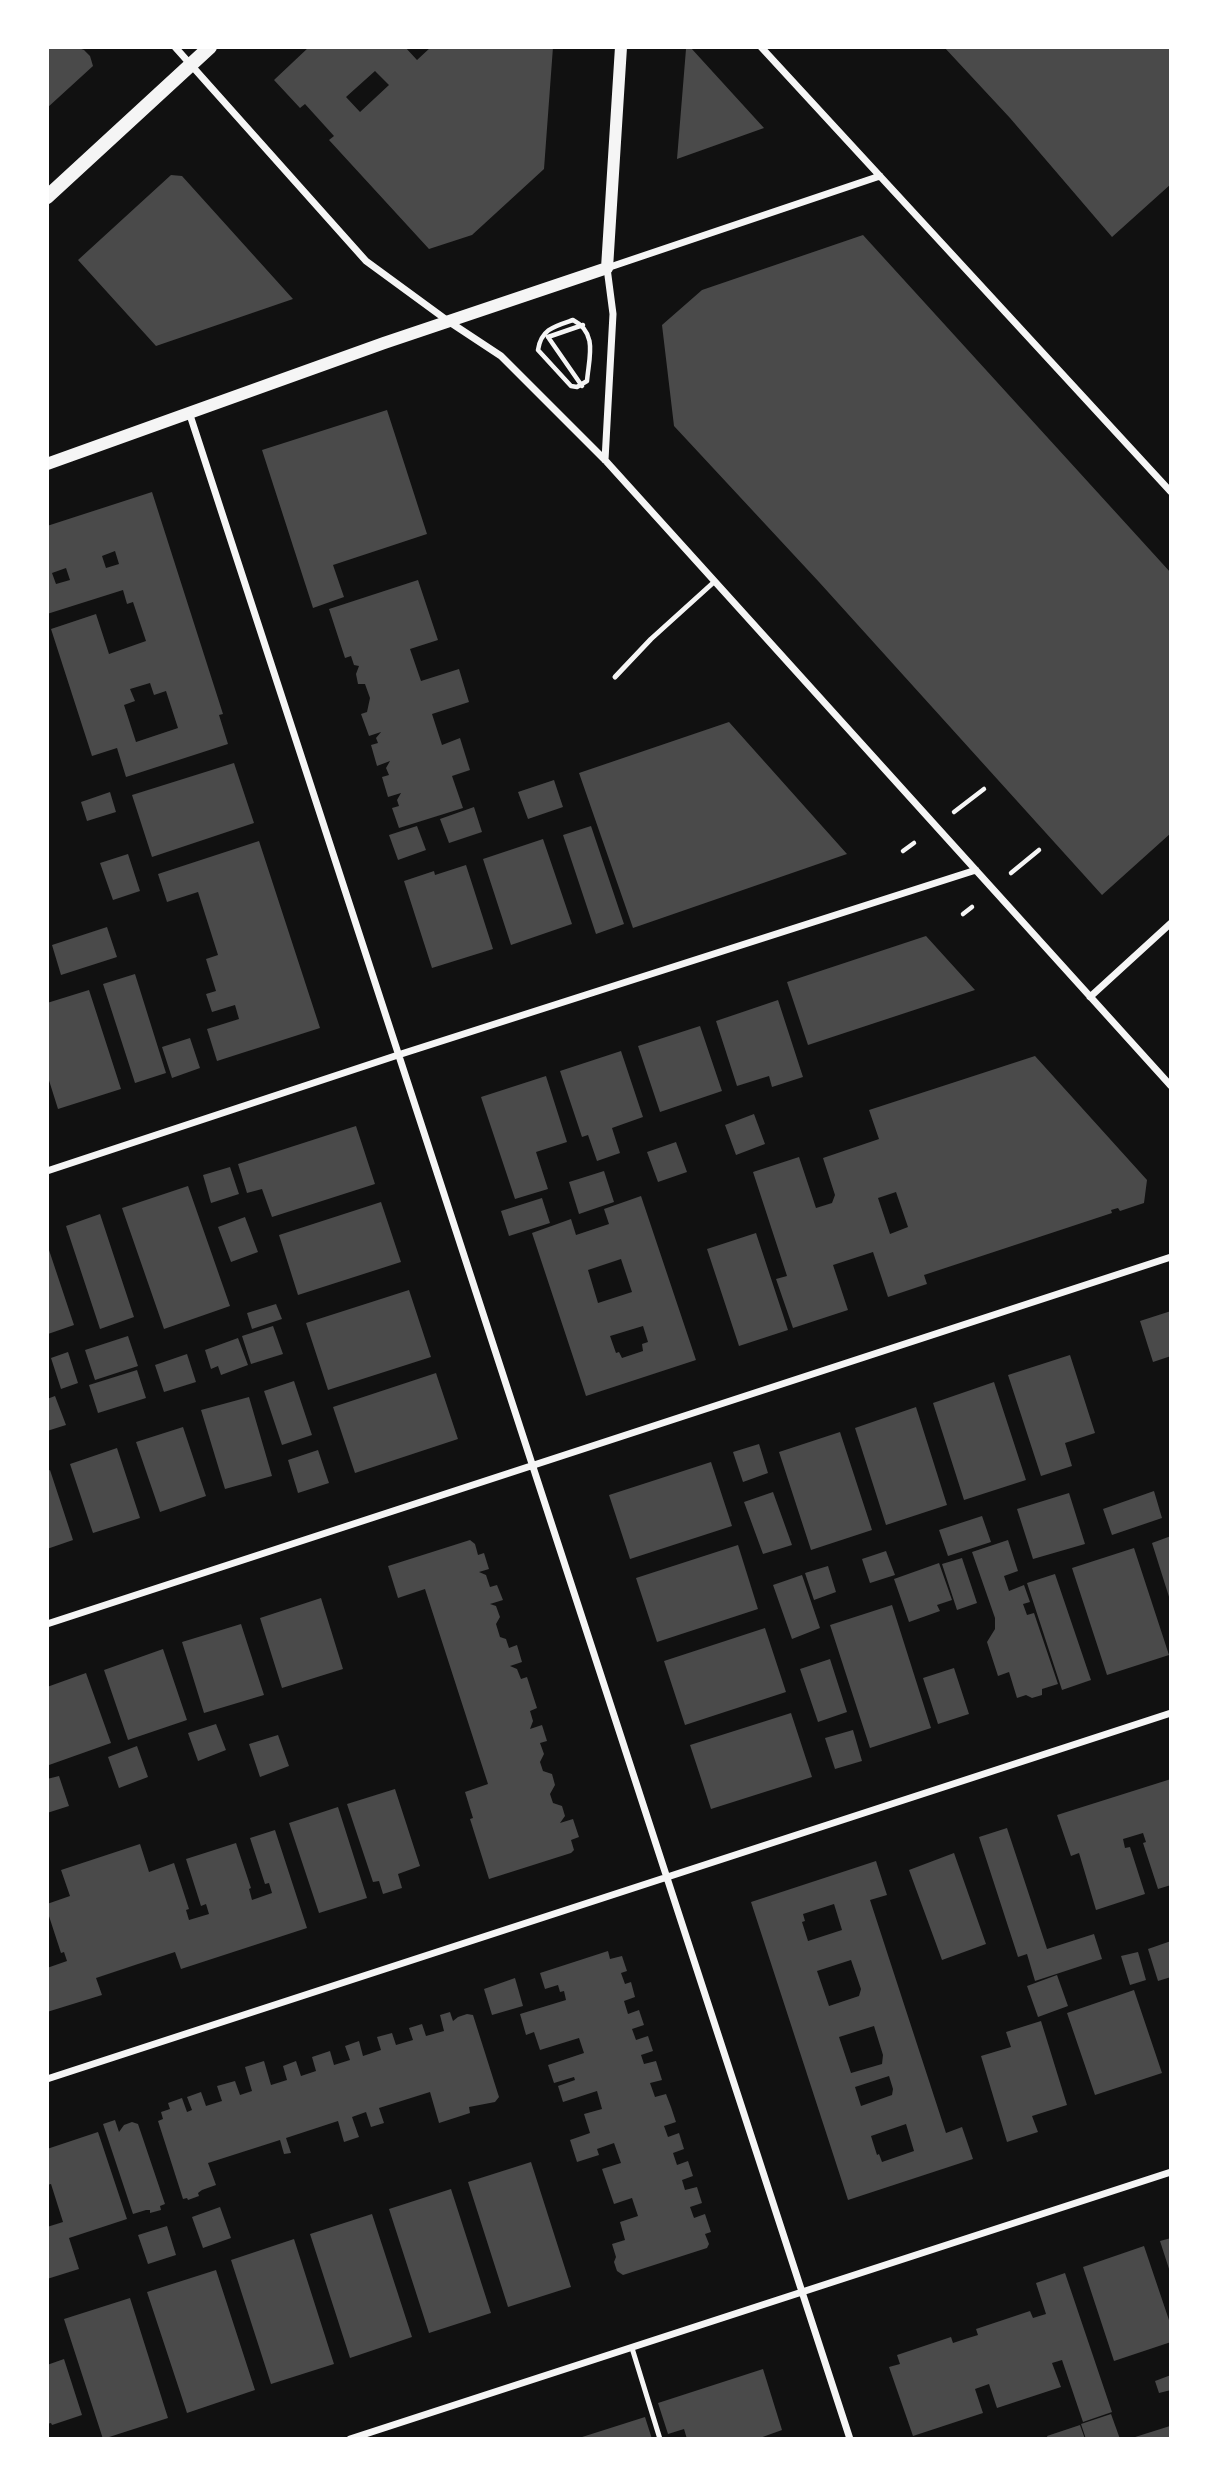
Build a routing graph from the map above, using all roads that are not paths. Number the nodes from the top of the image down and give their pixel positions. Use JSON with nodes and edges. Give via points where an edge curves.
{"nodes":[{"id":1,"x":175,"y":47,"type":"edge"},
{"id":2,"x":210,"y":47,"type":"edge"},
{"id":3,"x":621,"y":47,"type":"edge"},
{"id":4,"x":761,"y":47,"type":"edge"},
{"id":5,"x":191,"y":65,"type":"junction"},
{"id":6,"x":880,"y":176,"type":"junction"},
{"id":7,"x":47,"y":197,"type":"edge"},
{"id":8,"x":607,"y":268,"type":"junction"},
{"id":9,"x":448,"y":321,"type":"junction"},
{"id":10,"x":189,"y":412,"type":"junction"},
{"id":11,"x":605,"y":460,"type":"junction"},
{"id":12,"x":47,"y":464,"type":"edge"},
{"id":13,"x":1171,"y":492,"type":"edge"},
{"id":14,"x":714,"y":582,"type":"junction"},
{"id":15,"x":614,"y":677,"type":"dead end"},
{"id":16,"x":976,"y":870,"type":"junction"},
{"id":17,"x":1171,"y":923,"type":"edge"},
{"id":18,"x":1090,"y":997,"type":"junction"},
{"id":19,"x":398,"y":1055,"type":"junction"},
{"id":20,"x":1171,"y":1086,"type":"edge"},
{"id":21,"x":47,"y":1171,"type":"edge"},
{"id":22,"x":1171,"y":1257,"type":"edge"},
{"id":23,"x":533,"y":1465,"type":"junction"},
{"id":24,"x":47,"y":1624,"type":"edge"},
{"id":25,"x":1171,"y":1713,"type":"edge"},
{"id":26,"x":668,"y":1876,"type":"junction"},
{"id":27,"x":47,"y":2079,"type":"edge"},
{"id":28,"x":1171,"y":2172,"type":"edge"},
{"id":29,"x":802,"y":2293,"type":"junction"},
{"id":30,"x":632,"y":2348,"type":"junction"},
{"id":31,"x":350,"y":2439,"type":"edge"},
{"id":32,"x":660,"y":2439,"type":"edge"},
{"id":33,"x":850,"y":2439,"type":"edge"}],
"edges":[{"from":1,"to":5,"type":"street"},
{"from":2,"to":5,"type":"main road"},
{"from":3,"to":8,"type":"street"},
{"from":4,"to":6,"type":"street"},
{"from":5,"to":7,"type":"main road"},
{"from":5,"to":9,"type":"street","via":[[366,261]]},
{"from":6,"to":8,"type":"street"},
{"from":6,"to":13,"type":"street"},
{"from":8,"to":9,"type":"street"},
{"from":8,"to":11,"type":"street","via":[[613,314]]},
{"from":9,"to":10,"type":"street"},
{"from":9,"to":11,"type":"street","via":[[501,356]]},
{"from":10,"to":12,"type":"street"},
{"from":10,"to":19,"type":"street"},
{"from":11,"to":14,"type":"street"},
{"from":14,"to":15,"type":"lane"},
{"from":14,"to":16,"type":"street"},
{"from":16,"to":18,"type":"street"},
{"from":16,"to":19,"type":"street"},
{"from":17,"to":18,"type":"street"},
{"from":18,"to":20,"type":"street"},
{"from":19,"to":21,"type":"street"},
{"from":19,"to":23,"type":"street"},
{"from":22,"to":23,"type":"street"},
{"from":23,"to":24,"type":"street"},
{"from":23,"to":26,"type":"street"},
{"from":25,"to":26,"type":"street"},
{"from":26,"to":27,"type":"street"},
{"from":26,"to":29,"type":"street"},
{"from":28,"to":29,"type":"street"},
{"from":29,"to":30,"type":"street"},
{"from":29,"to":33,"type":"street"},
{"from":30,"to":31,"type":"street"},
{"from":30,"to":32,"type":"lane"}]}
